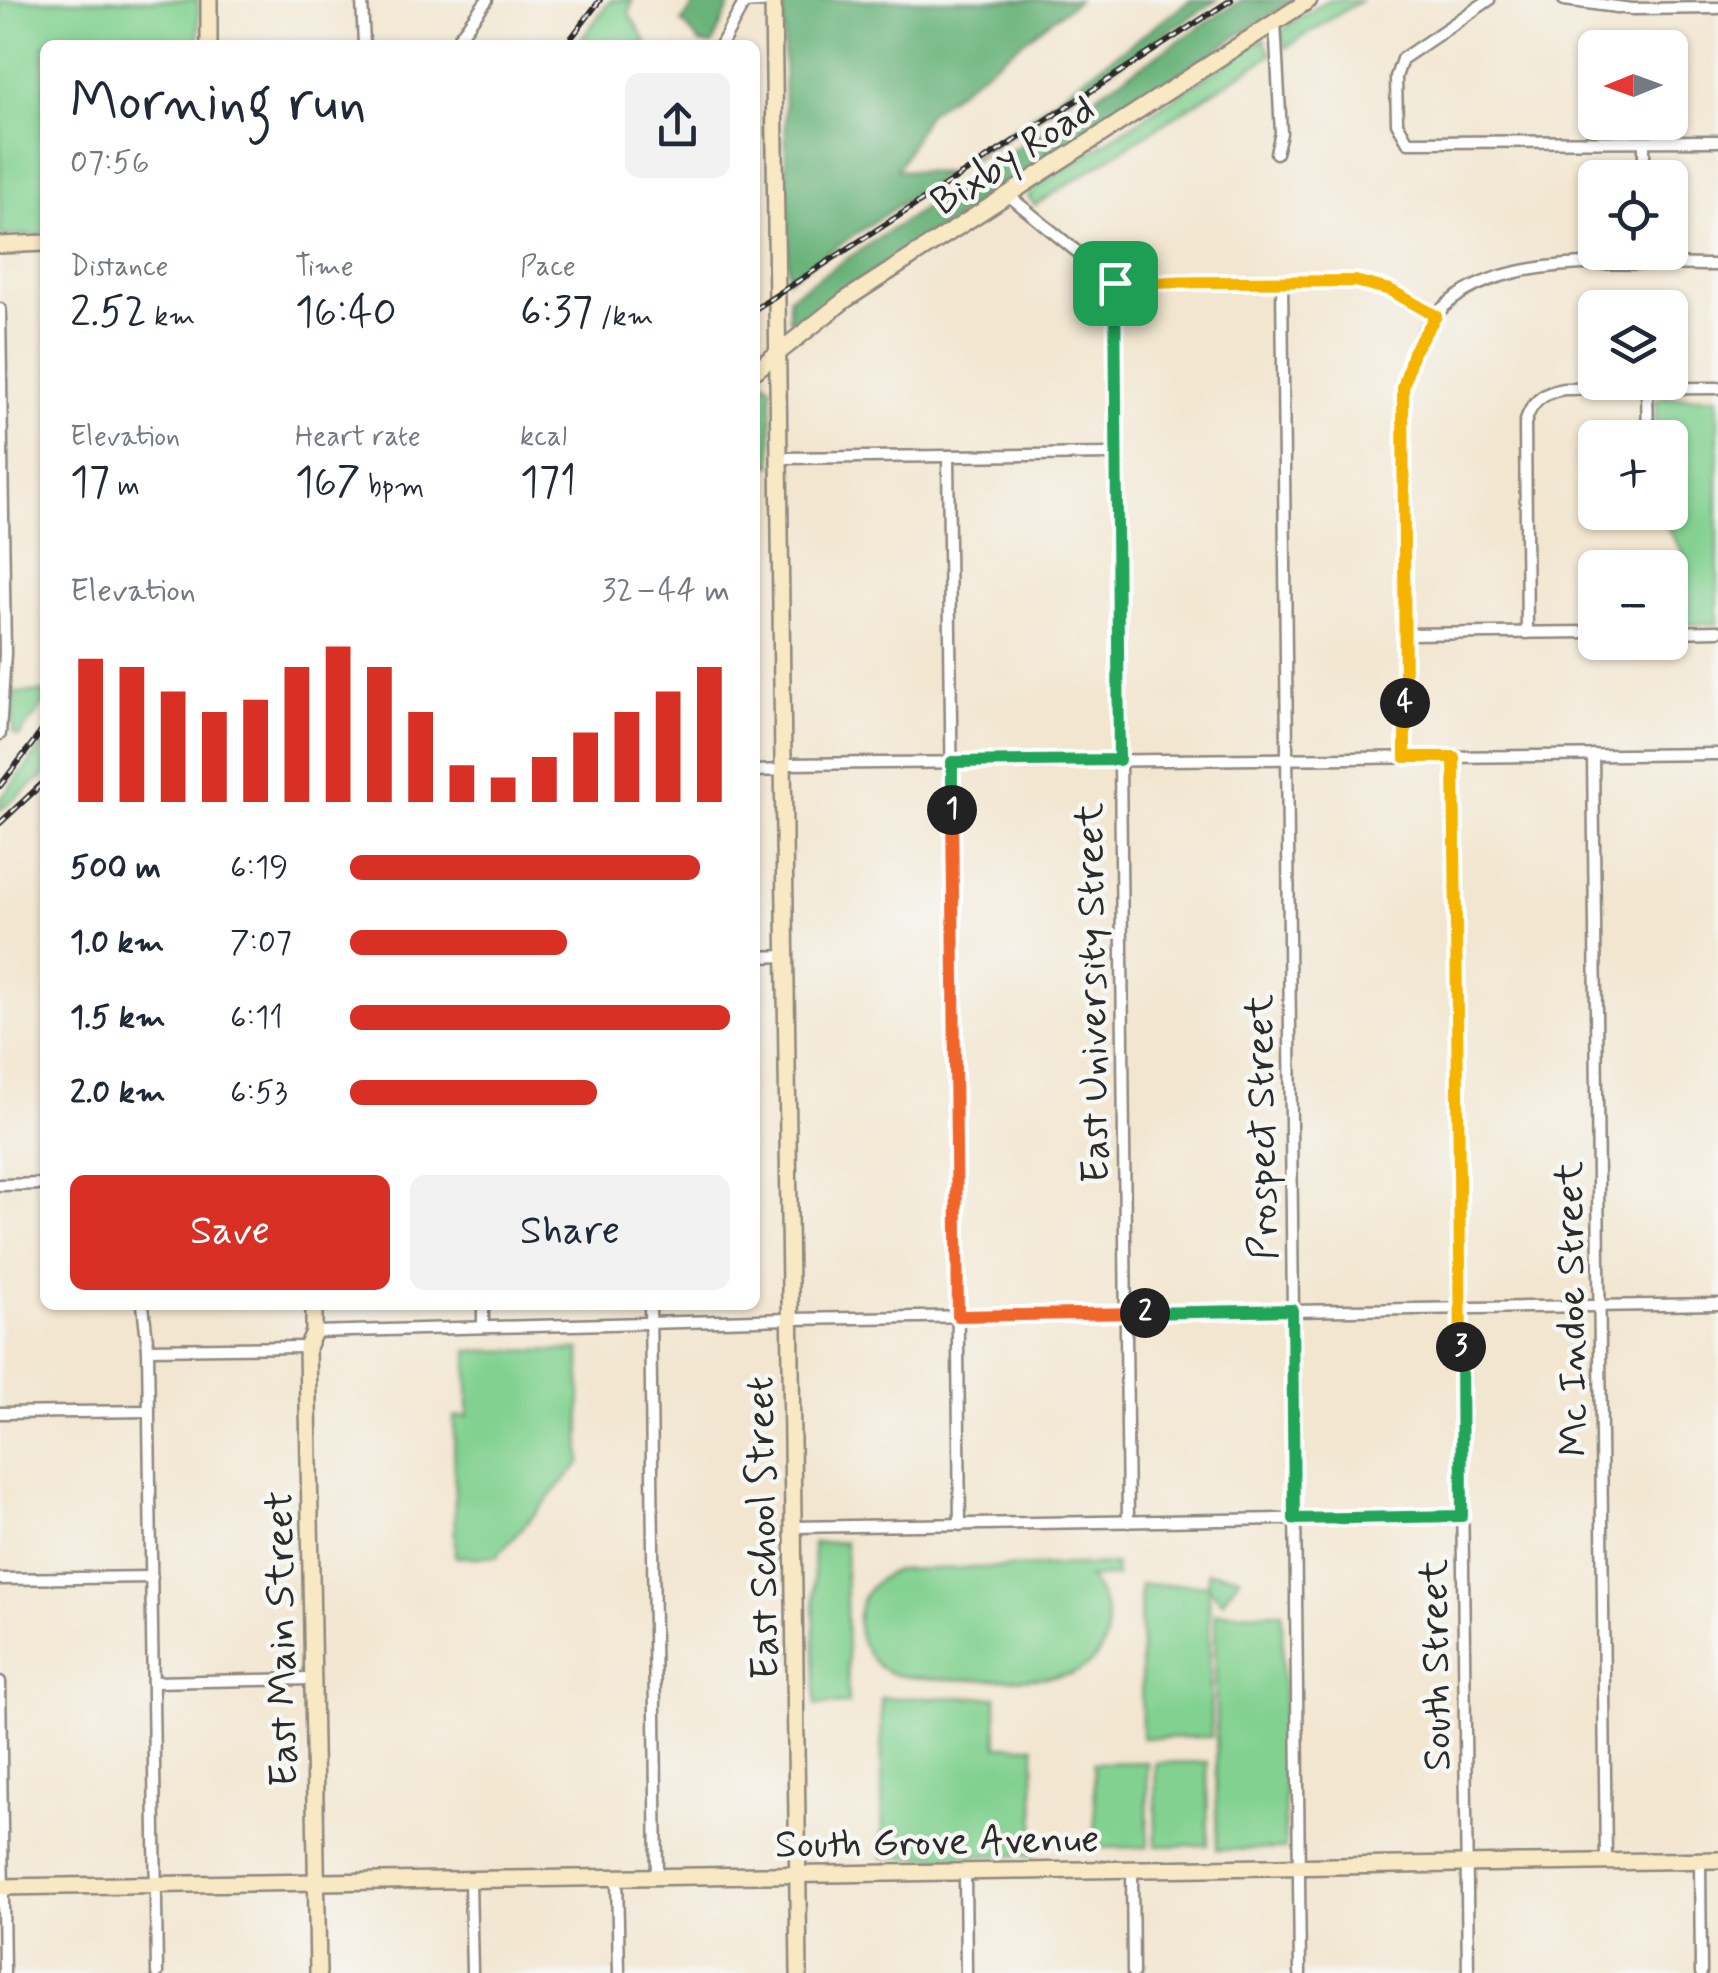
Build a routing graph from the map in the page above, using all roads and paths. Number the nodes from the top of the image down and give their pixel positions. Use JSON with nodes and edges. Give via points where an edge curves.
{"nodes":[{"id":1,"x":208,"y":0,"type":"edge"},
{"id":2,"x":362,"y":0,"type":"edge"},
{"id":3,"x":487,"y":0,"type":"edge"},
{"id":4,"x":1309,"y":0,"type":"edge"},
{"id":5,"x":1489,"y":0,"type":"edge"},
{"id":6,"x":1564,"y":0,"type":"edge"},
{"id":7,"x":773,"y":1,"type":"edge"},
{"id":8,"x":1718,"y":8,"type":"edge"},
{"id":9,"x":1275,"y":22,"type":"junction"},
{"id":10,"x":209,"y":40,"type":"edge"},
{"id":11,"x":364,"y":40,"type":"edge"},
{"id":12,"x":457,"y":40,"type":"edge"},
{"id":13,"x":724,"y":40,"type":"edge"},
{"id":14,"x":1718,"y":141,"type":"edge"},
{"id":15,"x":1644,"y":142,"type":"junction"},
{"id":16,"x":1276,"y":153,"type":"dead end"},
{"id":17,"x":1644,"y":160,"type":"edge"},
{"id":18,"x":1008,"y":195,"type":"junction"},
{"id":19,"x":40,"y":243,"type":"edge"},
{"id":20,"x":0,"y":245,"type":"edge"},
{"id":21,"x":1688,"y":265,"type":"edge"},
{"id":22,"x":1718,"y":265,"type":"edge"},
{"id":23,"x":1578,"y":267,"type":"edge"},
{"id":24,"x":1282,"y":280,"type":"junction"},
{"id":25,"x":1115,"y":283,"type":"junction"},
{"id":26,"x":0,"y":309,"type":"edge"},
{"id":27,"x":1436,"y":316,"type":"junction"},
{"id":28,"x":780,"y":350,"type":"junction"},
{"id":29,"x":760,"y":366,"type":"edge"},
{"id":30,"x":0,"y":384,"type":"edge"},
{"id":31,"x":1688,"y":388,"type":"edge"},
{"id":32,"x":1718,"y":388,"type":"edge"},
{"id":33,"x":1578,"y":390,"type":"edge"},
{"id":34,"x":1116,"y":454,"type":"junction"},
{"id":35,"x":948,"y":456,"type":"junction"},
{"id":36,"x":781,"y":458,"type":"junction"},
{"id":37,"x":1,"y":519,"type":"edge"},
{"id":38,"x":1718,"y":631,"type":"edge"},
{"id":39,"x":1578,"y":632,"type":"edge"},
{"id":40,"x":1688,"y":632,"type":"edge"},
{"id":41,"x":1527,"y":633,"type":"junction"},
{"id":42,"x":1404,"y":634,"type":"junction"},
{"id":43,"x":2,"y":653,"type":"edge"},
{"id":44,"x":0,"y":734,"type":"edge"},
{"id":45,"x":1718,"y":754,"type":"edge"},
{"id":46,"x":1593,"y":756,"type":"junction"},
{"id":47,"x":1405,"y":757,"type":"junction"},
{"id":48,"x":1454,"y":757,"type":"junction"},
{"id":49,"x":1286,"y":759,"type":"junction"},
{"id":50,"x":1119,"y":760,"type":"junction"},
{"id":51,"x":952,"y":762,"type":"junction"},
{"id":52,"x":784,"y":767,"type":"junction"},
{"id":53,"x":760,"y":769,"type":"edge"},
{"id":54,"x":786,"y":956,"type":"junction"},
{"id":55,"x":760,"y":957,"type":"edge"},
{"id":56,"x":0,"y":1184,"type":"edge"},
{"id":57,"x":40,"y":1184,"type":"edge"},
{"id":58,"x":1718,"y":1304,"type":"edge"},
{"id":59,"x":1600,"y":1306,"type":"junction"},
{"id":60,"x":1460,"y":1308,"type":"junction"},
{"id":61,"x":144,"y":1310,"type":"edge"},
{"id":62,"x":314,"y":1310,"type":"edge"},
{"id":63,"x":483,"y":1310,"type":"edge"},
{"id":64,"x":650,"y":1310,"type":"edge"},
{"id":65,"x":1292,"y":1310,"type":"junction"},
{"id":66,"x":1125,"y":1313,"type":"junction"},
{"id":67,"x":958,"y":1316,"type":"junction"},
{"id":68,"x":790,"y":1319,"type":"junction"},
{"id":69,"x":650,"y":1322,"type":"junction"},
{"id":70,"x":483,"y":1327,"type":"junction"},
{"id":71,"x":311,"y":1339,"type":"junction"},
{"id":72,"x":148,"y":1349,"type":"junction"},
{"id":73,"x":149,"y":1411,"type":"junction"},
{"id":74,"x":0,"y":1413,"type":"edge"},
{"id":75,"x":1462,"y":1516,"type":"junction"},
{"id":76,"x":1294,"y":1519,"type":"junction"},
{"id":77,"x":1128,"y":1522,"type":"junction"},
{"id":78,"x":960,"y":1525,"type":"junction"},
{"id":79,"x":793,"y":1528,"type":"junction"},
{"id":80,"x":152,"y":1577,"type":"junction"},
{"id":81,"x":0,"y":1580,"type":"edge"},
{"id":82,"x":313,"y":1679,"type":"junction"},
{"id":83,"x":0,"y":1682,"type":"edge"},
{"id":84,"x":153,"y":1682,"type":"junction"},
{"id":85,"x":0,"y":1731,"type":"edge"},
{"id":86,"x":1700,"y":1860,"type":"junction"},
{"id":87,"x":1718,"y":1860,"type":"edge"},
{"id":88,"x":1606,"y":1862,"type":"junction"},
{"id":89,"x":1467,"y":1863,"type":"junction"},
{"id":90,"x":1299,"y":1867,"type":"junction"},
{"id":91,"x":1132,"y":1870,"type":"junction"},
{"id":92,"x":965,"y":1872,"type":"junction"},
{"id":93,"x":798,"y":1876,"type":"junction"},
{"id":94,"x":657,"y":1877,"type":"junction"},
{"id":95,"x":617,"y":1878,"type":"junction"},
{"id":96,"x":470,"y":1880,"type":"junction"},
{"id":97,"x":317,"y":1882,"type":"junction"},
{"id":98,"x":156,"y":1884,"type":"junction"},
{"id":99,"x":1,"y":1886,"type":"edge"},
{"id":100,"x":4,"y":1973,"type":"edge"},
{"id":101,"x":158,"y":1973,"type":"edge"},
{"id":102,"x":318,"y":1973,"type":"edge"},
{"id":103,"x":472,"y":1973,"type":"edge"},
{"id":104,"x":619,"y":1973,"type":"edge"},
{"id":105,"x":799,"y":1973,"type":"edge"},
{"id":106,"x":966,"y":1973,"type":"edge"},
{"id":107,"x":1133,"y":1973,"type":"edge"},
{"id":108,"x":1300,"y":1973,"type":"edge"},
{"id":109,"x":1468,"y":1973,"type":"edge"},
{"id":110,"x":1702,"y":1973,"type":"edge"}],
"edges":[{"from":1,"to":10,"type":"street"},
{"from":2,"to":11,"type":"street"},
{"from":3,"to":12,"type":"street"},
{"from":4,"to":9,"type":"street","name":"Bixby Road"},
{"from":5,"to":15,"type":"street","via":[[1402,59],[1396,78],[1402,137],[1419,145]]},
{"from":6,"to":8,"type":"street","via":[[1621,8]]},
{"from":7,"to":13,"type":"street","via":[[744,3]]},
{"from":7,"to":28,"type":"street","name":"East School Street"},
{"from":9,"to":16,"type":"street","via":[[1281,133]]},
{"from":9,"to":18,"type":"street","name":"Bixby Road"},
{"from":14,"to":15,"type":"street"},
{"from":15,"to":17,"type":"street"},
{"from":18,"to":25,"type":"street"},
{"from":18,"to":28,"type":"street","name":"Bixby Road"},
{"from":19,"to":20,"type":"street"},
{"from":21,"to":22,"type":"street"},
{"from":23,"to":27,"type":"street","via":[[1502,272],[1468,288]]},
{"from":24,"to":25,"type":"street"},
{"from":24,"to":27,"type":"street","via":[[1376,285]]},
{"from":24,"to":49,"type":"street","name":"Prospect Street"},
{"from":25,"to":34,"type":"street","name":"East University Street"},
{"from":26,"to":30,"type":"street"},
{"from":27,"to":42,"type":"street","via":[[1413,352],[1403,388]]},
{"from":28,"to":29,"type":"street","name":"Bixby Road"},
{"from":28,"to":36,"type":"street","name":"East School Street"},
{"from":30,"to":37,"type":"street"},
{"from":31,"to":32,"type":"street"},
{"from":33,"to":41,"type":"street","via":[[1556,390],[1528,414]]},
{"from":34,"to":35,"type":"street"},
{"from":34,"to":50,"type":"street","name":"East University Street"},
{"from":35,"to":36,"type":"street"},
{"from":35,"to":51,"type":"street"},
{"from":36,"to":52,"type":"street","name":"East School Street"},
{"from":37,"to":43,"type":"street"},
{"from":38,"to":40,"type":"street"},
{"from":39,"to":41,"type":"street"},
{"from":41,"to":42,"type":"street"},
{"from":42,"to":47,"type":"street"},
{"from":43,"to":44,"type":"street"},
{"from":45,"to":46,"type":"street"},
{"from":46,"to":48,"type":"street"},
{"from":46,"to":59,"type":"street","name":"Mc Indoe Street"},
{"from":47,"to":48,"type":"street"},
{"from":47,"to":49,"type":"street"},
{"from":48,"to":60,"type":"street","name":"South Street"},
{"from":49,"to":50,"type":"street"},
{"from":49,"to":65,"type":"street","name":"Prospect Street"},
{"from":50,"to":51,"type":"street"},
{"from":50,"to":66,"type":"street","name":"East University Street"},
{"from":51,"to":52,"type":"street"},
{"from":51,"to":67,"type":"street"},
{"from":52,"to":53,"type":"street"},
{"from":52,"to":54,"type":"street","name":"East School Street"},
{"from":54,"to":55,"type":"street"},
{"from":54,"to":68,"type":"street","name":"East School Street"},
{"from":56,"to":57,"type":"street"},
{"from":58,"to":59,"type":"street"},
{"from":59,"to":60,"type":"street"},
{"from":59,"to":88,"type":"street","name":"Mc Indoe Street"},
{"from":60,"to":65,"type":"street"},
{"from":60,"to":75,"type":"street","name":"South Street"},
{"from":61,"to":72,"type":"street"},
{"from":62,"to":71,"type":"street","name":"East Main Street"},
{"from":63,"to":70,"type":"street"},
{"from":64,"to":69,"type":"street"},
{"from":65,"to":66,"type":"street"},
{"from":65,"to":76,"type":"street","name":"Prospect Street"},
{"from":66,"to":67,"type":"street"},
{"from":66,"to":77,"type":"street","name":"East University Street"},
{"from":67,"to":68,"type":"street"},
{"from":67,"to":78,"type":"street"},
{"from":68,"to":69,"type":"street"},
{"from":68,"to":79,"type":"street","name":"East School Street"},
{"from":69,"to":70,"type":"street"},
{"from":69,"to":94,"type":"street"},
{"from":70,"to":71,"type":"street"},
{"from":71,"to":72,"type":"street"},
{"from":71,"to":82,"type":"street","name":"East Main Street"},
{"from":72,"to":73,"type":"street"},
{"from":73,"to":74,"type":"street"},
{"from":73,"to":80,"type":"street"},
{"from":75,"to":76,"type":"street"},
{"from":75,"to":89,"type":"street","name":"South Street"},
{"from":76,"to":77,"type":"street"},
{"from":76,"to":90,"type":"street","name":"Prospect Street"},
{"from":77,"to":78,"type":"street"},
{"from":78,"to":79,"type":"street"},
{"from":79,"to":93,"type":"street","name":"East School Street"},
{"from":80,"to":81,"type":"street"},
{"from":80,"to":84,"type":"street"},
{"from":82,"to":84,"type":"street"},
{"from":82,"to":97,"type":"street","name":"East Main Street"},
{"from":83,"to":85,"type":"street"},
{"from":84,"to":98,"type":"street"},
{"from":85,"to":99,"type":"street"},
{"from":86,"to":87,"type":"street","name":"South Grove Avenue"},
{"from":86,"to":88,"type":"street","name":"South Grove Avenue"},
{"from":86,"to":110,"type":"street"},
{"from":88,"to":89,"type":"street","name":"South Grove Avenue"},
{"from":89,"to":90,"type":"street","name":"South Grove Avenue"},
{"from":89,"to":109,"type":"street","name":"South Street"},
{"from":90,"to":91,"type":"street","name":"South Grove Avenue"},
{"from":90,"to":108,"type":"street","name":"Prospect Street"},
{"from":91,"to":92,"type":"street","name":"South Grove Avenue"},
{"from":91,"to":107,"type":"street"},
{"from":92,"to":93,"type":"street","name":"South Grove Avenue"},
{"from":92,"to":106,"type":"street"},
{"from":93,"to":94,"type":"street","name":"South Grove Avenue"},
{"from":93,"to":105,"type":"street","name":"East School Street"},
{"from":94,"to":95,"type":"street","name":"South Grove Avenue"},
{"from":95,"to":96,"type":"street","name":"South Grove Avenue"},
{"from":95,"to":104,"type":"street"},
{"from":96,"to":97,"type":"street","name":"South Grove Avenue"},
{"from":96,"to":103,"type":"street"},
{"from":97,"to":98,"type":"street","name":"South Grove Avenue"},
{"from":97,"to":102,"type":"street","name":"East Main Street"},
{"from":98,"to":99,"type":"street","name":"South Grove Avenue"},
{"from":98,"to":101,"type":"street"},
{"from":99,"to":100,"type":"street"}]}
